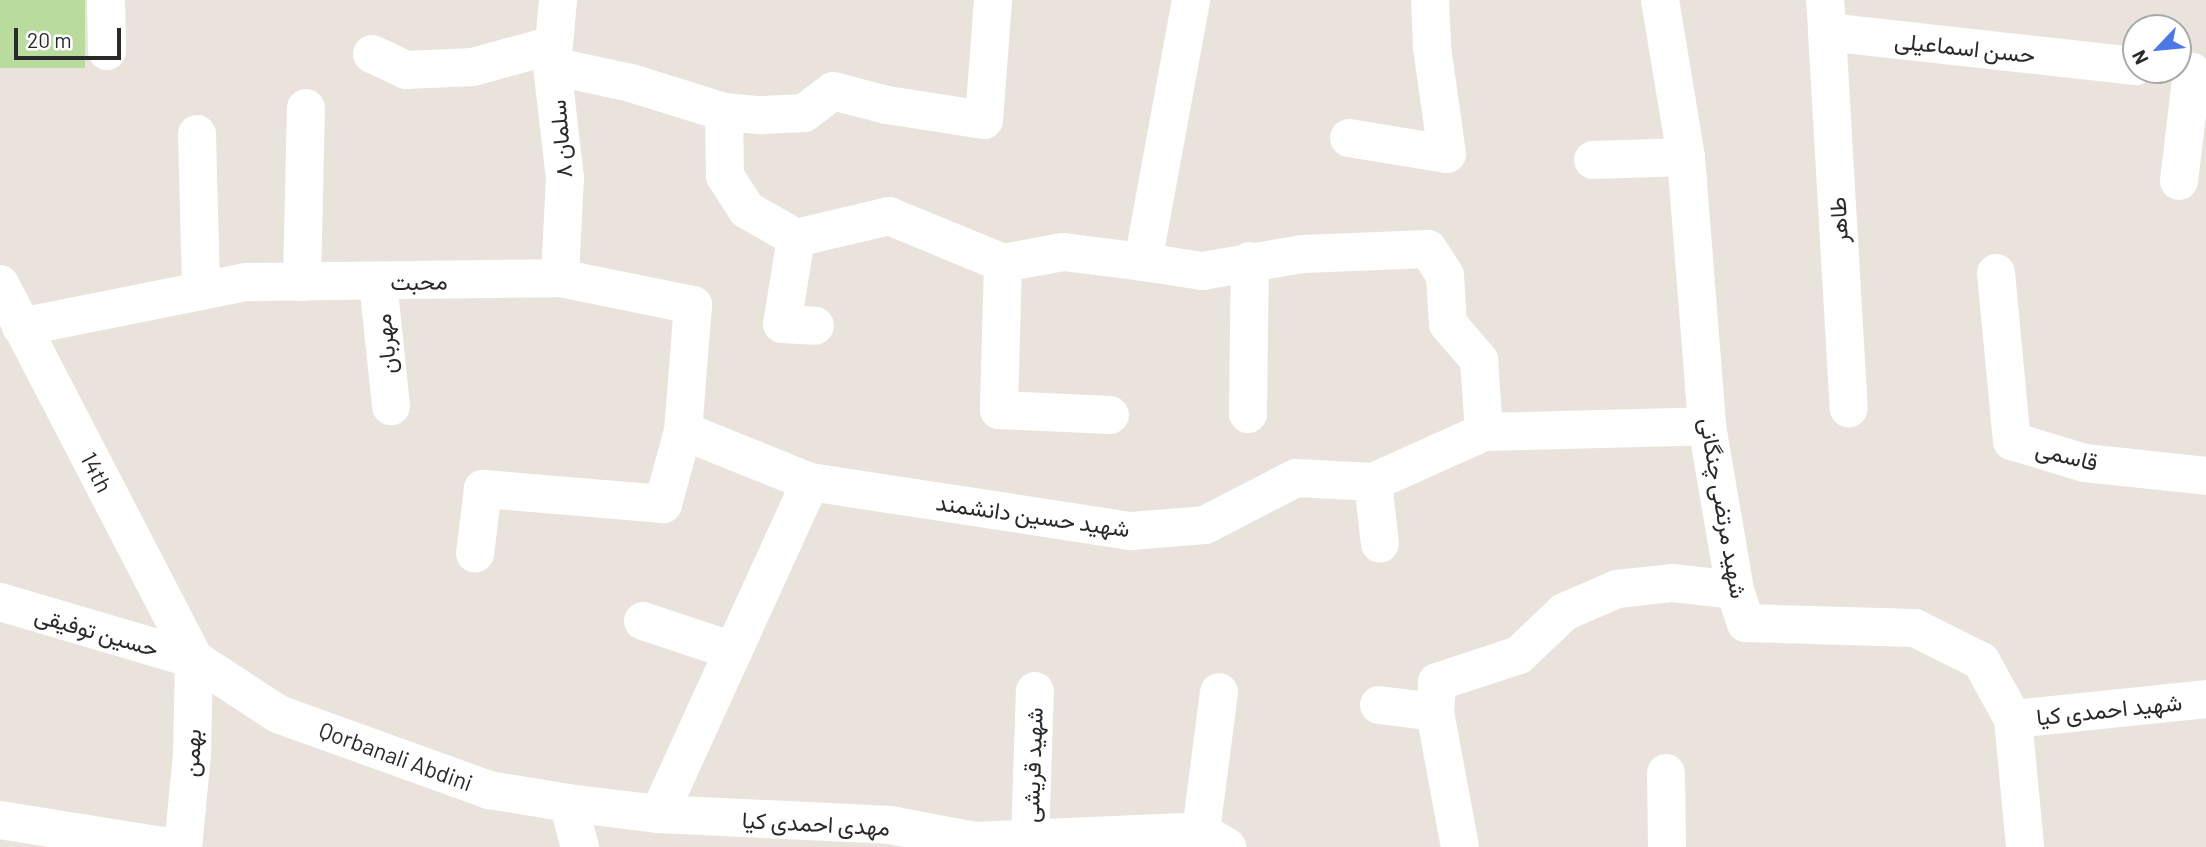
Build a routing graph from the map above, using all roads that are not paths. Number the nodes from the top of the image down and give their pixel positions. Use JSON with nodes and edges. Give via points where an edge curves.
{"nodes":[{"id":1,"x":106,"y":0,"type":"edge"},
{"id":2,"x":558,"y":0,"type":"edge"},
{"id":3,"x":993,"y":0,"type":"edge"},
{"id":4,"x":1191,"y":0,"type":"edge"},
{"id":5,"x":1430,"y":0,"type":"edge"},
{"id":6,"x":1660,"y":0,"type":"edge"},
{"id":7,"x":1826,"y":16,"type":"edge"},
{"id":8,"x":107,"y":51,"type":"dead end"},
{"id":9,"x":372,"y":54,"type":"dead end"},
{"id":10,"x":552,"y":55,"type":"junction"},
{"id":11,"x":2122,"y":64,"type":"edge"},
{"id":12,"x":2189,"y":84,"type":"edge"},
{"id":13,"x":306,"y":107,"type":"dead end"},
{"id":14,"x":724,"y":112,"type":"junction"},
{"id":15,"x":197,"y":134,"type":"dead end"},
{"id":16,"x":1349,"y":138,"type":"dead end"},
{"id":17,"x":1686,"y":157,"type":"junction"},
{"id":18,"x":1593,"y":160,"type":"dead end"},
{"id":19,"x":2179,"y":181,"type":"dead end"},
{"id":20,"x":796,"y":238,"type":"junction"},
{"id":21,"x":1250,"y":261,"type":"junction"},
{"id":22,"x":1143,"y":262,"type":"junction"},
{"id":23,"x":1003,"y":263,"type":"junction"},
{"id":24,"x":1996,"y":273,"type":"dead end"},
{"id":25,"x":560,"y":278,"type":"junction"},
{"id":26,"x":302,"y":282,"type":"junction"},
{"id":27,"x":378,"y":282,"type":"junction"},
{"id":28,"x":0,"y":284,"type":"edge"},
{"id":29,"x":201,"y":289,"type":"junction"},
{"id":30,"x":815,"y":326,"type":"dead end"},
{"id":31,"x":22,"y":327,"type":"junction"},
{"id":32,"x":391,"y":405,"type":"dead end"},
{"id":33,"x":1849,"y":408,"type":"dead end"},
{"id":34,"x":1248,"y":414,"type":"dead end"},
{"id":35,"x":1110,"y":415,"type":"dead end"},
{"id":36,"x":1707,"y":426,"type":"junction"},
{"id":37,"x":683,"y":431,"type":"junction"},
{"id":38,"x":1484,"y":432,"type":"junction"},
{"id":39,"x":2206,"y":476,"type":"edge"},
{"id":40,"x":810,"y":482,"type":"junction"},
{"id":41,"x":1373,"y":482,"type":"junction"},
{"id":42,"x":1380,"y":544,"type":"dead end"},
{"id":43,"x":475,"y":554,"type":"dead end"},
{"id":44,"x":1735,"y":590,"type":"junction"},
{"id":45,"x":0,"y":602,"type":"edge"},
{"id":46,"x":643,"y":621,"type":"dead end"},
{"id":47,"x":733,"y":651,"type":"junction"},
{"id":48,"x":194,"y":659,"type":"junction"},
{"id":49,"x":1035,"y":691,"type":"dead end"},
{"id":50,"x":1219,"y":692,"type":"dead end"},
{"id":51,"x":2206,"y":699,"type":"edge"},
{"id":52,"x":1379,"y":705,"type":"dead end"},
{"id":53,"x":1435,"y":712,"type":"junction"},
{"id":54,"x":2013,"y":719,"type":"junction"},
{"id":55,"x":1667,"y":773,"type":"dead end"},
{"id":56,"x":568,"y":803,"type":"junction"},
{"id":57,"x":659,"y":814,"type":"junction"},
{"id":58,"x":0,"y":820,"type":"edge"},
{"id":59,"x":890,"y":836,"type":"edge"},
{"id":60,"x":1030,"y":839,"type":"junction"},
{"id":61,"x":1214,"y":839,"type":"edge"},
{"id":62,"x":975,"y":844,"type":"edge"},
{"id":63,"x":169,"y":847,"type":"edge"},
{"id":64,"x":183,"y":847,"type":"edge"},
{"id":65,"x":580,"y":847,"type":"edge"},
{"id":66,"x":1460,"y":847,"type":"edge"},
{"id":67,"x":1667,"y":847,"type":"edge"},
{"id":68,"x":2025,"y":847,"type":"edge"}],
"edges":[{"from":1,"to":8,"type":"street"},
{"from":2,"to":10,"type":"street","name":"سلمان ۸"},
{"from":3,"to":14,"type":"street","via":[[984,120],[887,105],[833,91],[804,113]]},
{"from":4,"to":22,"type":"street"},
{"from":5,"to":16,"type":"street","via":[[1447,154]]},
{"from":6,"to":17,"type":"street","name":"شهید مرتضی چنگانی"},
{"from":7,"to":11,"type":"street","name":"حسن اسماعیلی"},
{"from":7,"to":33,"type":"street","name":"طاهر"},
{"from":9,"to":10,"type":"street","via":[[406,70],[473,67]]},
{"from":10,"to":14,"type":"street"},
{"from":10,"to":25,"type":"street","name":"سلمان ۸","via":[[565,178]]},
{"from":12,"to":19,"type":"street"},
{"from":13,"to":26,"type":"street"},
{"from":14,"to":20,"type":"street","via":[[726,176],[747,210]]},
{"from":15,"to":29,"type":"street"},
{"from":17,"to":18,"type":"street"},
{"from":17,"to":36,"type":"street","name":"شهید مرتضی چنگانی"},
{"from":20,"to":23,"type":"street","via":[[889,216]]},
{"from":20,"to":30,"type":"street","via":[[782,324]]},
{"from":21,"to":22,"type":"street","via":[[1202,271]]},
{"from":21,"to":34,"type":"street"},
{"from":21,"to":38,"type":"street","via":[[1427,249],[1445,275],[1448,324],[1479,360]]},
{"from":22,"to":23,"type":"street","via":[[1063,252]]},
{"from":23,"to":35,"type":"street","via":[[999,410]]},
{"from":24,"to":39,"type":"street","name":"قاسمی","via":[[2012,441],[2085,463]]},
{"from":25,"to":27,"type":"street","name":"محبت"},
{"from":25,"to":37,"type":"street","name":"محبت","via":[[693,305]]},
{"from":26,"to":27,"type":"street","name":"محبت"},
{"from":26,"to":29,"type":"street","name":"محبت","via":[[247,282]]},
{"from":27,"to":32,"type":"street","name":"مهربان"},
{"from":28,"to":31,"type":"street","name":"14th"},
{"from":29,"to":31,"type":"street","name":"محبت"},
{"from":31,"to":48,"type":"street","name":"14th"},
{"from":36,"to":38,"type":"street","name":"شهید حسین دانشمند"},
{"from":36,"to":44,"type":"street","name":"شهید مرتضی چنگانی"},
{"from":37,"to":40,"type":"street","name":"شهید حسین دانشمند"},
{"from":37,"to":43,"type":"street","via":[[663,504],[483,489]]},
{"from":38,"to":41,"type":"street","name":"شهید حسین دانشمند"},
{"from":40,"to":41,"type":"street","name":"شهید حسین دانشمند","via":[[1130,531],[1205,525],[1296,478]]},
{"from":40,"to":47,"type":"street"},
{"from":41,"to":42,"type":"street"},
{"from":44,"to":53,"type":"street","via":[[1672,583],[1617,589],[1564,612],[1519,655],[1437,682]]},
{"from":44,"to":54,"type":"street","name":"شهید مرتضی چنگانی","via":[[1746,624],[1914,628],[1981,661]]},
{"from":45,"to":48,"type":"street","name":"حسین توفیقی"},
{"from":46,"to":47,"type":"street"},
{"from":47,"to":57,"type":"street"},
{"from":48,"to":56,"type":"street","name":"Qorbanali Abdini","via":[[278,714],[489,790]]},
{"from":48,"to":64,"type":"street","name":"بهمن","via":[[192,754]]},
{"from":49,"to":60,"type":"street","name":"شهید قریشی"},
{"from":50,"to":61,"type":"street"},
{"from":51,"to":54,"type":"street","name":"شهید احمدی کیا"},
{"from":52,"to":53,"type":"street"},
{"from":53,"to":66,"type":"street"},
{"from":54,"to":68,"type":"street","name":"شهید مرتضی چنگانی"},
{"from":55,"to":67,"type":"street"},
{"from":56,"to":57,"type":"street","name":"مهدی احمدی کیا"},
{"from":56,"to":65,"type":"street"},
{"from":57,"to":59,"type":"street","name":"مهدی احمدی کیا"},
{"from":58,"to":63,"type":"street"},
{"from":59,"to":62,"type":"street","name":"مهدی احمدی کیا"},
{"from":60,"to":61,"type":"street","name":"مهدی احمدی کیا"},
{"from":60,"to":62,"type":"street","name":"مهدی احمدی کیا"}]}
